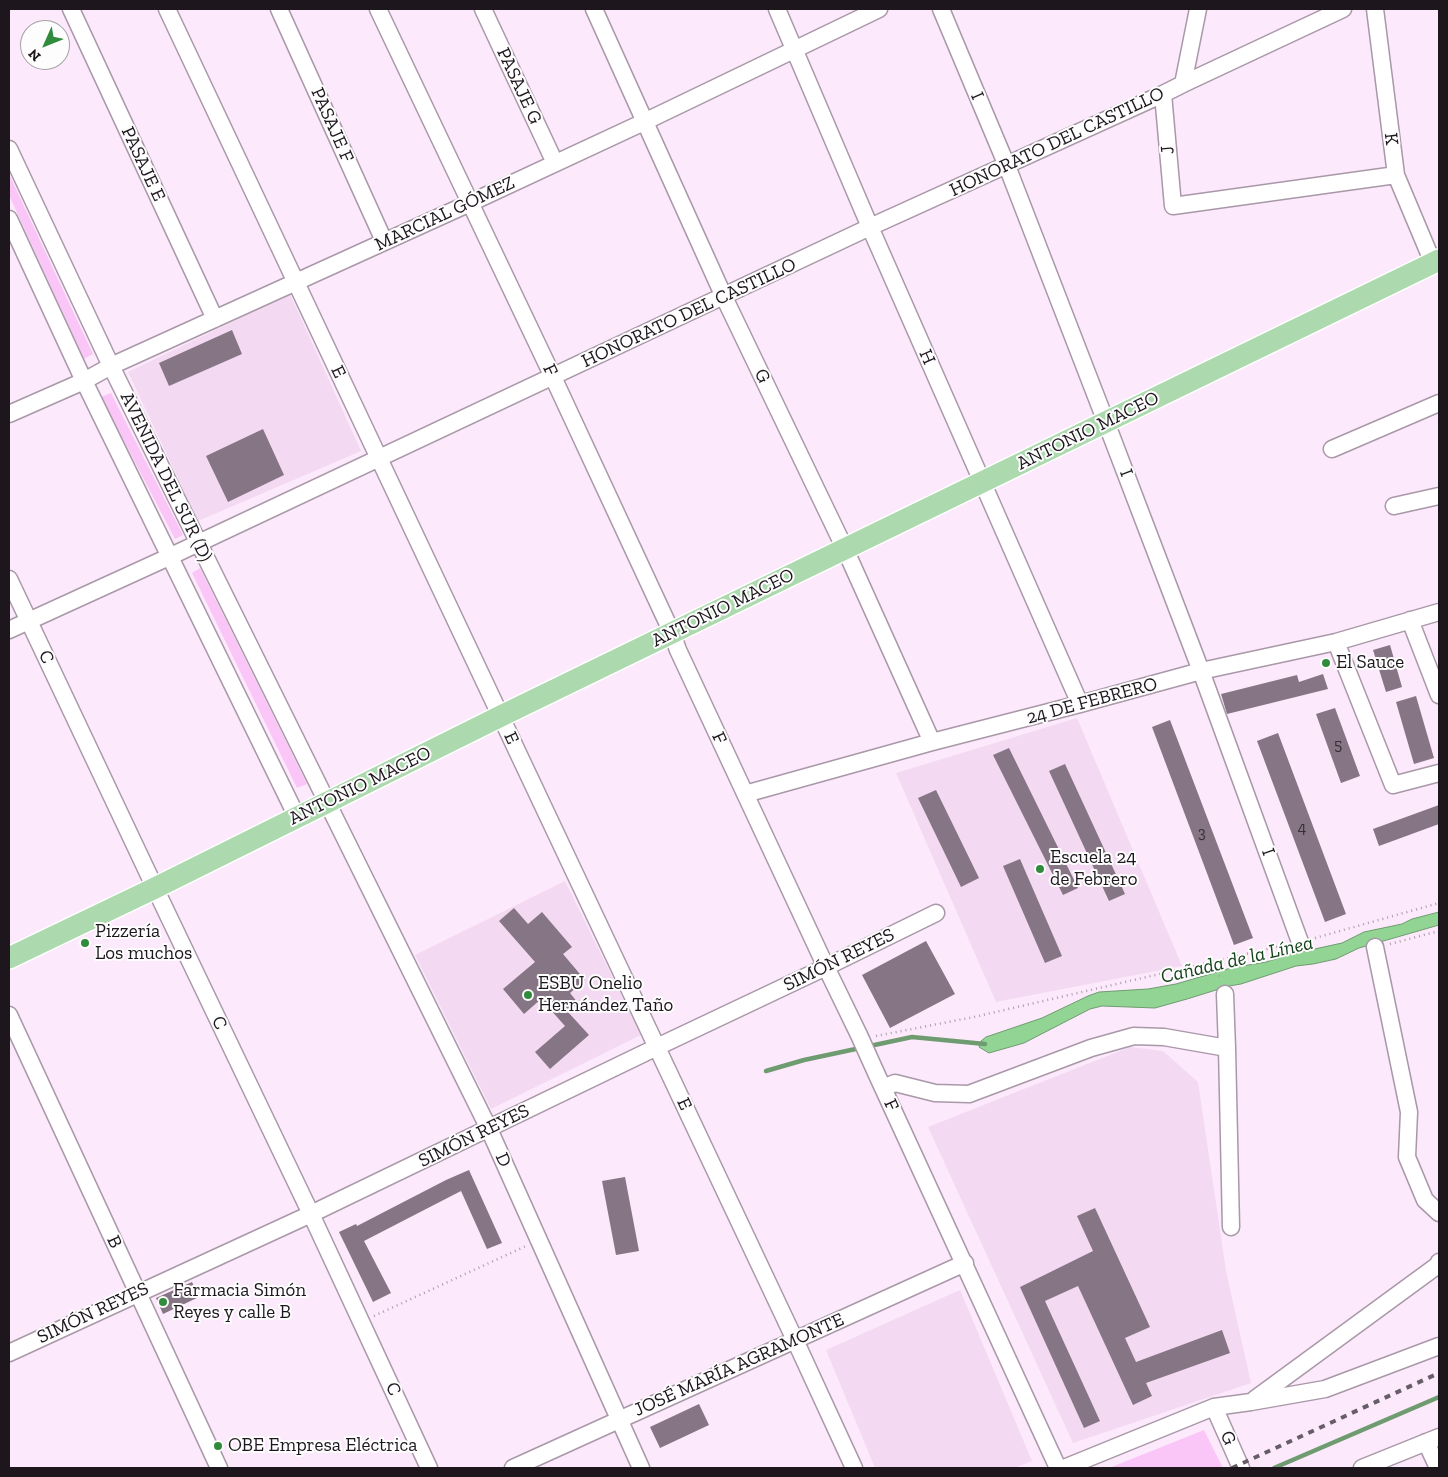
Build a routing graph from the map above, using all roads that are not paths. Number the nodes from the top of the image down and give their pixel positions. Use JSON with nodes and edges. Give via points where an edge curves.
{"nodes":[{"id":1,"x":71,"y":9,"type":"edge"},
{"id":2,"x":167,"y":9,"type":"edge"},
{"id":3,"x":279,"y":9,"type":"edge"},
{"id":4,"x":378,"y":9,"type":"edge"},
{"id":5,"x":483,"y":9,"type":"edge"},
{"id":6,"x":594,"y":9,"type":"edge"},
{"id":7,"x":778,"y":9,"type":"edge"},
{"id":8,"x":878,"y":9,"type":"edge"},
{"id":9,"x":941,"y":9,"type":"edge"},
{"id":10,"x":1198,"y":9,"type":"edge"},
{"id":11,"x":1343,"y":9,"type":"edge"},
{"id":12,"x":1375,"y":9,"type":"edge"},
{"id":13,"x":795,"y":48,"type":"junction"},
{"id":14,"x":1182,"y":84,"type":"junction"},
{"id":15,"x":1163,"y":94,"type":"junction"},
{"id":16,"x":644,"y":122,"type":"junction"},
{"id":17,"x":9,"y":149,"type":"edge"},
{"id":18,"x":555,"y":163,"type":"junction"},
{"id":19,"x":1006,"y":166,"type":"junction"},
{"id":20,"x":1396,"y":175,"type":"junction"},
{"id":21,"x":470,"y":203,"type":"junction"},
{"id":22,"x":9,"y":219,"type":"edge"},
{"id":23,"x":870,"y":227,"type":"junction"},
{"id":24,"x":384,"y":241,"type":"junction"},
{"id":25,"x":1436,"y":261,"type":"edge"},
{"id":26,"x":295,"y":282,"type":"junction"},
{"id":27,"x":724,"y":297,"type":"junction"},
{"id":28,"x":215,"y":319,"type":"junction"},
{"id":29,"x":112,"y":366,"type":"junction"},
{"id":30,"x":554,"y":377,"type":"junction"},
{"id":31,"x":84,"y":381,"type":"junction"},
{"id":32,"x":1439,"y":404,"type":"edge"},
{"id":33,"x":9,"y":414,"type":"edge"},
{"id":34,"x":1106,"y":422,"type":"junction"},
{"id":35,"x":1332,"y":449,"type":"dead end"},
{"id":36,"x":379,"y":458,"type":"junction"},
{"id":37,"x":982,"y":482,"type":"junction"},
{"id":38,"x":1439,"y":496,"type":"edge"},
{"id":39,"x":1394,"y":506,"type":"dead end"},
{"id":40,"x":199,"y":543,"type":"junction"},
{"id":41,"x":845,"y":549,"type":"junction"},
{"id":42,"x":171,"y":556,"type":"junction"},
{"id":43,"x":9,"y":579,"type":"edge"},
{"id":44,"x":1439,"y":612,"type":"edge"},
{"id":45,"x":1410,"y":620,"type":"junction"},
{"id":46,"x":28,"y":621,"type":"junction"},
{"id":47,"x":9,"y":630,"type":"edge"},
{"id":48,"x":672,"y":633,"type":"junction"},
{"id":49,"x":1336,"y":642,"type":"junction"},
{"id":50,"x":1201,"y":671,"type":"junction"},
{"id":51,"x":1439,"y":695,"type":"edge"},
{"id":52,"x":1080,"y":704,"type":"junction"},
{"id":53,"x":501,"y":716,"type":"junction"},
{"id":54,"x":932,"y":742,"type":"junction"},
{"id":55,"x":1439,"y":773,"type":"edge"},
{"id":56,"x":745,"y":794,"type":"junction"},
{"id":57,"x":327,"y":802,"type":"junction"},
{"id":58,"x":297,"y":817,"type":"junction"},
{"id":59,"x":155,"y":888,"type":"junction"},
{"id":60,"x":936,"y":913,"type":"dead end"},
{"id":61,"x":1300,"y":942,"type":"road end"},
{"id":62,"x":1375,"y":947,"type":"road end"},
{"id":63,"x":9,"y":958,"type":"edge"},
{"id":64,"x":826,"y":967,"type":"junction"},
{"id":65,"x":1225,"y":994,"type":"road end"},
{"id":66,"x":9,"y":1015,"type":"edge"},
{"id":67,"x":657,"y":1047,"type":"junction"},
{"id":68,"x":1227,"y":1048,"type":"junction"},
{"id":69,"x":880,"y":1081,"type":"junction"},
{"id":70,"x":489,"y":1129,"type":"junction"},
{"id":71,"x":1439,"y":1213,"type":"edge"},
{"id":72,"x":311,"y":1214,"type":"junction"},
{"id":73,"x":1231,"y":1227,"type":"dead end"},
{"id":74,"x":965,"y":1263,"type":"junction"},
{"id":75,"x":1439,"y":1265,"type":"edge"},
{"id":76,"x":137,"y":1293,"type":"junction"},
{"id":77,"x":795,"y":1340,"type":"junction"},
{"id":78,"x":1439,"y":1346,"type":"edge"},
{"id":79,"x":9,"y":1352,"type":"edge"},
{"id":80,"x":1251,"y":1402,"type":"junction"},
{"id":81,"x":1214,"y":1407,"type":"junction"},
{"id":82,"x":619,"y":1419,"type":"junction"},
{"id":83,"x":1433,"y":1440,"type":"edge"},
{"id":84,"x":219,"y":1468,"type":"edge"},
{"id":85,"x":429,"y":1468,"type":"edge"},
{"id":86,"x":513,"y":1468,"type":"edge"},
{"id":87,"x":641,"y":1468,"type":"edge"},
{"id":88,"x":854,"y":1468,"type":"edge"},
{"id":89,"x":1058,"y":1468,"type":"edge"},
{"id":90,"x":1064,"y":1468,"type":"edge"},
{"id":91,"x":1241,"y":1468,"type":"edge"},
{"id":92,"x":1362,"y":1468,"type":"edge"},
{"id":93,"x":1438,"y":1468,"type":"edge"}],
"edges":[{"from":1,"to":28,"type":"street","name":"PASAJE E"},
{"from":2,"to":26,"type":"street","name":"E"},
{"from":3,"to":24,"type":"street","name":"PASAJE F"},
{"from":4,"to":21,"type":"street","name":"F"},
{"from":5,"to":18,"type":"street","name":"PASAJE G"},
{"from":6,"to":16,"type":"street","name":"G"},
{"from":7,"to":13,"type":"street","name":"H"},
{"from":8,"to":13,"type":"street","name":"MARCIAL GÓMEZ"},
{"from":9,"to":19,"type":"street","name":"I"},
{"from":10,"to":14,"type":"street"},
{"from":11,"to":14,"type":"street","name":"HONORATO DEL CASTILLO"},
{"from":12,"to":20,"type":"street","name":"K"},
{"from":13,"to":16,"type":"street","name":"MARCIAL GÓMEZ"},
{"from":13,"to":23,"type":"street","name":"H"},
{"from":14,"to":15,"type":"street","name":"HONORATO DEL CASTILLO"},
{"from":15,"to":19,"type":"street","name":"HONORATO DEL CASTILLO"},
{"from":15,"to":20,"type":"street","name":"J","via":[[1173,206]]},
{"from":16,"to":18,"type":"street","name":"MARCIAL GÓMEZ"},
{"from":16,"to":27,"type":"street","name":"G"},
{"from":17,"to":29,"type":"street","name":"AVENIDA DEL SUR (D)"},
{"from":18,"to":21,"type":"street","name":"MARCIAL GÓMEZ"},
{"from":19,"to":23,"type":"street","name":"HONORATO DEL CASTILLO"},
{"from":19,"to":34,"type":"street","name":"I"},
{"from":20,"to":25,"type":"street","name":"K"},
{"from":21,"to":24,"type":"street","name":"MARCIAL GÓMEZ"},
{"from":21,"to":30,"type":"street","name":"F"},
{"from":22,"to":31,"type":"street","name":"AVENIDA DEL SUR (D)"},
{"from":23,"to":27,"type":"street","name":"HONORATO DEL CASTILLO"},
{"from":23,"to":37,"type":"street","name":"H"},
{"from":24,"to":26,"type":"street","name":"MARCIAL GÓMEZ"},
{"from":25,"to":34,"type":"main road","name":"ANTONIO MACEO"},
{"from":26,"to":28,"type":"street","name":"MARCIAL GÓMEZ"},
{"from":26,"to":36,"type":"street","name":"E"},
{"from":27,"to":30,"type":"street","name":"HONORATO DEL CASTILLO"},
{"from":27,"to":41,"type":"street","name":"G"},
{"from":28,"to":29,"type":"street","name":"MARCIAL GÓMEZ"},
{"from":29,"to":31,"type":"street","name":"MARCIAL GÓMEZ"},
{"from":29,"to":40,"type":"street","name":"AVENIDA DEL SUR (D)"},
{"from":30,"to":36,"type":"street","name":"HONORATO DEL CASTILLO"},
{"from":30,"to":48,"type":"street","name":"F"},
{"from":31,"to":33,"type":"street","name":"MARCIAL GÓMEZ"},
{"from":31,"to":42,"type":"street","name":"AVENIDA DEL SUR (D)"},
{"from":32,"to":35,"type":"street"},
{"from":34,"to":37,"type":"main road","name":"ANTONIO MACEO"},
{"from":34,"to":50,"type":"street","name":"I"},
{"from":36,"to":40,"type":"street","name":"HONORATO DEL CASTILLO"},
{"from":36,"to":53,"type":"street","name":"E"},
{"from":37,"to":41,"type":"main road","name":"ANTONIO MACEO"},
{"from":37,"to":52,"type":"street","name":"H"},
{"from":38,"to":39,"type":"street"},
{"from":40,"to":42,"type":"street","name":"HONORATO DEL CASTILLO"},
{"from":40,"to":57,"type":"street","name":"AVENIDA DEL SUR (D)"},
{"from":41,"to":48,"type":"main road","name":"ANTONIO MACEO"},
{"from":41,"to":54,"type":"street","name":"G"},
{"from":42,"to":46,"type":"street","name":"HONORATO DEL CASTILLO"},
{"from":42,"to":58,"type":"street","name":"AVENIDA DEL SUR (D)"},
{"from":43,"to":46,"type":"street","name":"C"},
{"from":44,"to":45,"type":"street","name":"24 DE FEBRERO"},
{"from":45,"to":49,"type":"street","name":"24 DE FEBRERO"},
{"from":45,"to":51,"type":"street"},
{"from":46,"to":47,"type":"street","name":"HONORATO DEL CASTILLO"},
{"from":46,"to":59,"type":"street","name":"C"},
{"from":48,"to":53,"type":"main road","name":"ANTONIO MACEO"},
{"from":48,"to":56,"type":"street","name":"F"},
{"from":49,"to":50,"type":"street","name":"24 DE FEBRERO"},
{"from":49,"to":55,"type":"street","via":[[1393,785]]},
{"from":50,"to":52,"type":"street","name":"24 DE FEBRERO"},
{"from":50,"to":61,"type":"street","name":"I"},
{"from":52,"to":54,"type":"street","name":"24 DE FEBRERO"},
{"from":53,"to":57,"type":"main road","name":"ANTONIO MACEO"},
{"from":53,"to":67,"type":"street","name":"E"},
{"from":54,"to":56,"type":"street","name":"24 DE FEBRERO"},
{"from":56,"to":64,"type":"street","name":"F"},
{"from":57,"to":58,"type":"main road","name":"ANTONIO MACEO"},
{"from":57,"to":70,"type":"street","name":"D"},
{"from":58,"to":59,"type":"main road","name":"ANTONIO MACEO"},
{"from":59,"to":63,"type":"main road","name":"ANTONIO MACEO"},
{"from":59,"to":72,"type":"street","name":"C"},
{"from":60,"to":64,"type":"street","name":"SIMÓN REYES"},
{"from":62,"to":71,"type":"street","via":[[1409,1112],[1407,1157],[1425,1200]]},
{"from":64,"to":67,"type":"street","name":"SIMÓN REYES"},
{"from":64,"to":69,"type":"street","name":"F"},
{"from":65,"to":68,"type":"street"},
{"from":66,"to":76,"type":"street","name":"B"},
{"from":67,"to":70,"type":"street","name":"SIMÓN REYES"},
{"from":67,"to":77,"type":"street","name":"E"},
{"from":68,"to":69,"type":"street","via":[[1164,1037],[1134,1036],[1091,1048],[969,1094],[935,1093]]},
{"from":68,"to":73,"type":"street"},
{"from":69,"to":74,"type":"street","name":"F"},
{"from":70,"to":72,"type":"street","name":"SIMÓN REYES"},
{"from":70,"to":82,"type":"street","name":"D"},
{"from":72,"to":76,"type":"street","name":"SIMÓN REYES"},
{"from":72,"to":85,"type":"street","name":"C"},
{"from":74,"to":77,"type":"street","name":"JOSÉ MARÍA AGRAMONTE"},
{"from":74,"to":89,"type":"street","name":"F"},
{"from":75,"to":80,"type":"street"},
{"from":76,"to":79,"type":"street","name":"SIMÓN REYES"},
{"from":76,"to":84,"type":"street","name":"B"},
{"from":77,"to":82,"type":"street","name":"JOSÉ MARÍA AGRAMONTE"},
{"from":77,"to":88,"type":"street","name":"E"},
{"from":78,"to":80,"type":"street","via":[[1325,1388]]},
{"from":80,"to":81,"type":"street"},
{"from":81,"to":90,"type":"street"},
{"from":81,"to":91,"type":"street","name":"G"},
{"from":82,"to":86,"type":"street","name":"JOSÉ MARÍA AGRAMONTE"},
{"from":82,"to":87,"type":"street","name":"D"},
{"from":83,"to":92,"type":"street"},
{"from":83,"to":93,"type":"street"}]}
